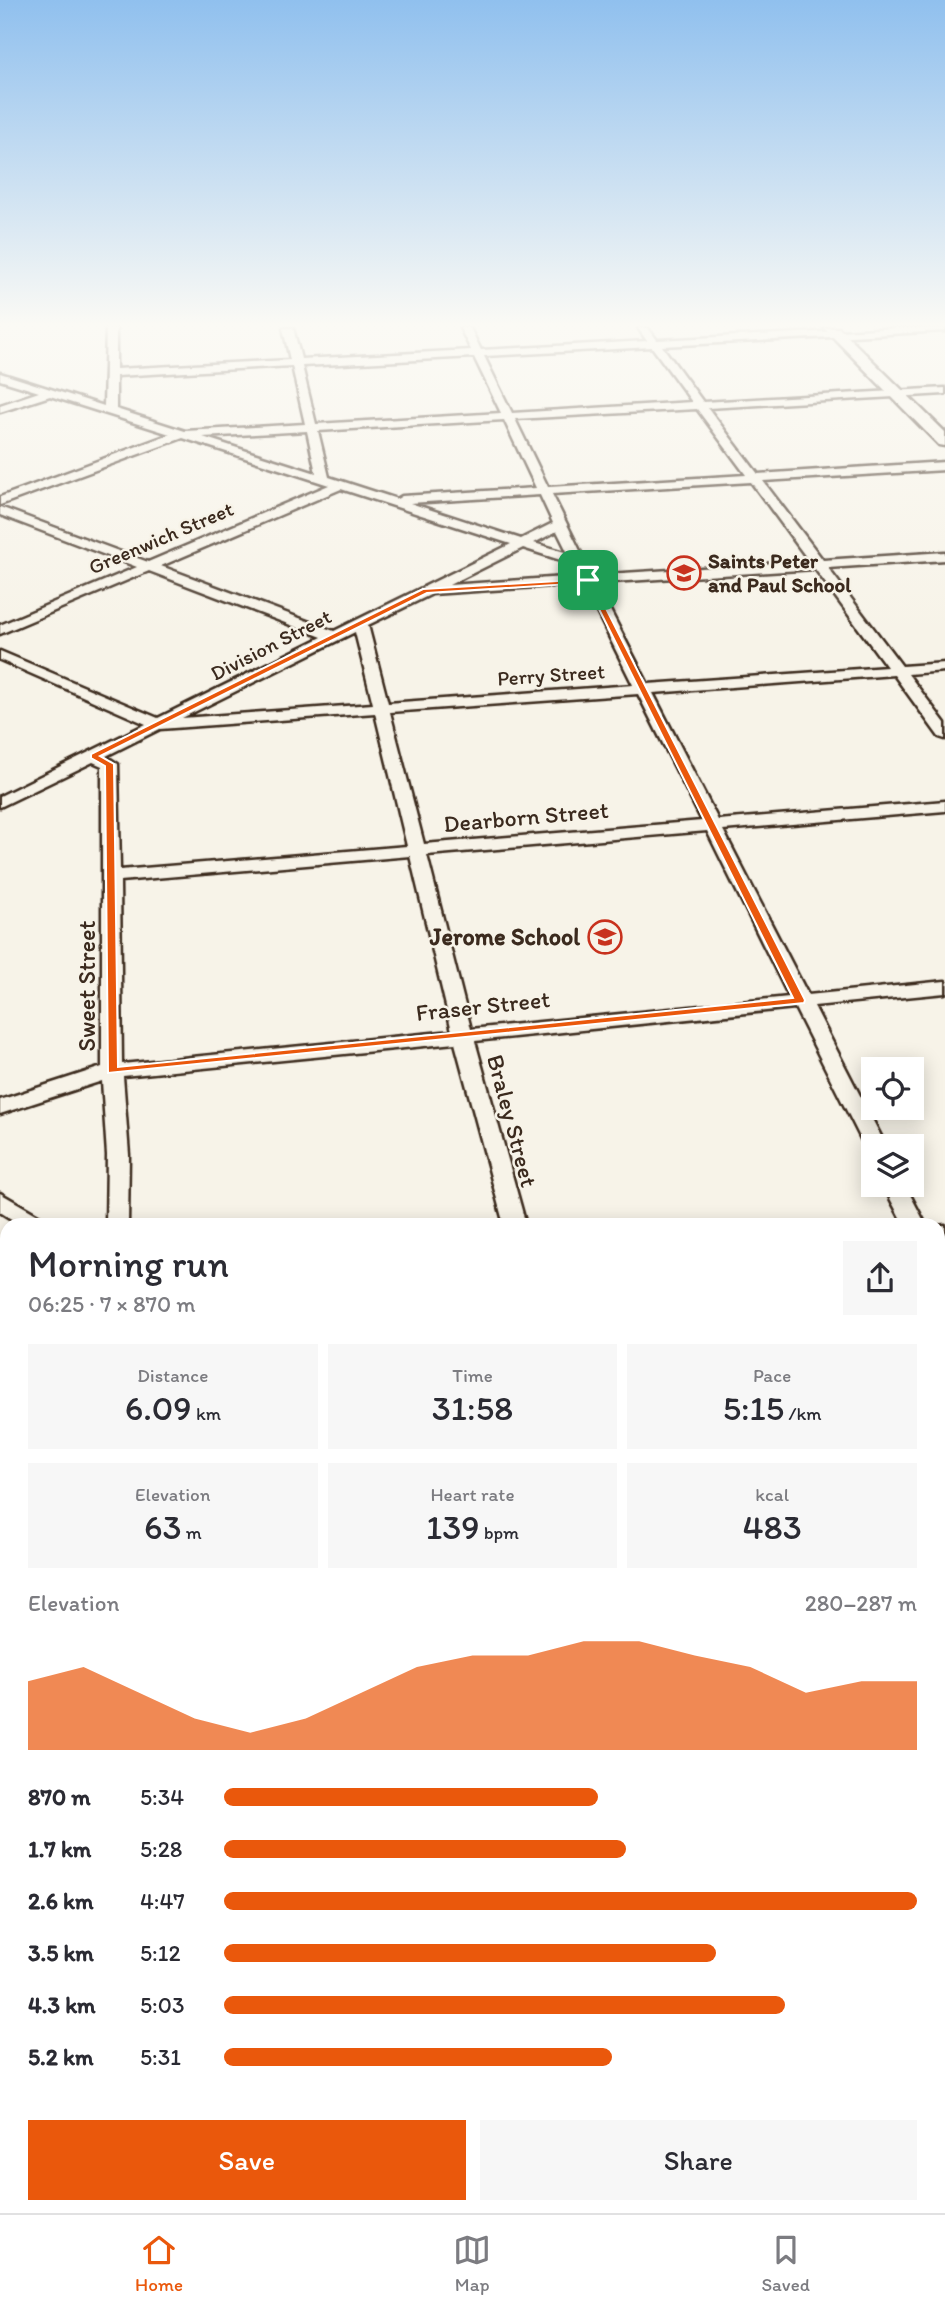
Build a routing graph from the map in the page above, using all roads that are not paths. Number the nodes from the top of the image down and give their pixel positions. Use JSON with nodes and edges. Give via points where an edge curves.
{"nodes":[{"id":1,"x":172,"y":431,"type":"edge"},
{"id":2,"x":251,"y":431,"type":"edge"},
{"id":3,"x":311,"y":431,"type":"edge"},
{"id":4,"x":515,"y":431,"type":"edge"},
{"id":5,"x":720,"y":431,"type":"edge"},
{"id":6,"x":183,"y":435,"type":"junction"},
{"id":7,"x":945,"y":466,"type":"edge"},
{"id":8,"x":755,"y":478,"type":"junction"},
{"id":9,"x":331,"y":484,"type":"junction"},
{"id":10,"x":544,"y":491,"type":"junction"},
{"id":11,"x":0,"y":501,"type":"edge"},
{"id":12,"x":389,"y":501,"type":"junction"},
{"id":13,"x":0,"y":511,"type":"edge"},
{"id":14,"x":561,"y":523,"type":"junction"},
{"id":15,"x":521,"y":544,"type":"junction"},
{"id":16,"x":945,"y":556,"type":"edge"},
{"id":17,"x":578,"y":561,"type":"junction"},
{"id":18,"x":819,"y":565,"type":"junction"},
{"id":19,"x":149,"y":566,"type":"junction"},
{"id":20,"x":588,"y":580,"type":"junction"},
{"id":21,"x":425,"y":591,"type":"junction"},
{"id":22,"x":360,"y":623,"type":"junction"},
{"id":23,"x":0,"y":630,"type":"edge"},
{"id":24,"x":334,"y":636,"type":"junction"},
{"id":25,"x":0,"y":655,"type":"edge"},
{"id":26,"x":945,"y":667,"type":"edge"},
{"id":27,"x":897,"y":671,"type":"junction"},
{"id":28,"x":642,"y":689,"type":"junction"},
{"id":29,"x":382,"y":709,"type":"junction"},
{"id":30,"x":160,"y":724,"type":"junction"},
{"id":31,"x":945,"y":734,"type":"edge"},
{"id":32,"x":94,"y":756,"type":"junction"},
{"id":33,"x":0,"y":802,"type":"edge"},
{"id":34,"x":945,"y":806,"type":"edge"},
{"id":35,"x":712,"y":826,"type":"junction"},
{"id":36,"x":416,"y":850,"type":"junction"},
{"id":37,"x":111,"y":876,"type":"junction"},
{"id":38,"x":945,"y":987,"type":"edge"},
{"id":39,"x":800,"y":1000,"type":"junction"},
{"id":40,"x":463,"y":1035,"type":"junction"},
{"id":41,"x":112,"y":1071,"type":"junction"},
{"id":42,"x":0,"y":1107,"type":"edge"},
{"id":43,"x":868,"y":1134,"type":"edge"},
{"id":44,"x":900,"y":1197,"type":"edge"},
{"id":45,"x":0,"y":1201,"type":"edge"},
{"id":46,"x":26,"y":1218,"type":"edge"},
{"id":47,"x":117,"y":1218,"type":"edge"},
{"id":48,"x":513,"y":1218,"type":"edge"},
{"id":49,"x":911,"y":1218,"type":"edge"}],
"edges":[{"from":1,"to":6,"type":"street"},
{"from":2,"to":6,"type":"street"},
{"from":3,"to":9,"type":"street"},
{"from":4,"to":10,"type":"street"},
{"from":5,"to":8,"type":"street"},
{"from":6,"to":9,"type":"street"},
{"from":6,"to":11,"type":"street"},
{"from":7,"to":8,"type":"street"},
{"from":8,"to":10,"type":"street"},
{"from":8,"to":18,"type":"street"},
{"from":9,"to":12,"type":"street"},
{"from":9,"to":19,"type":"street","name":"Greenwich Street"},
{"from":10,"to":12,"type":"street"},
{"from":10,"to":14,"type":"street"},
{"from":12,"to":15,"type":"street"},
{"from":13,"to":19,"type":"street"},
{"from":14,"to":15,"type":"street","name":"Division Street"},
{"from":14,"to":17,"type":"street"},
{"from":15,"to":17,"type":"street"},
{"from":15,"to":21,"type":"street","name":"Division Street"},
{"from":16,"to":18,"type":"street"},
{"from":17,"to":20,"type":"street"},
{"from":18,"to":20,"type":"street"},
{"from":18,"to":27,"type":"street"},
{"from":19,"to":23,"type":"street","name":"Greenwich Street"},
{"from":19,"to":24,"type":"street"},
{"from":20,"to":21,"type":"street"},
{"from":20,"to":28,"type":"street"},
{"from":21,"to":22,"type":"street","name":"Division Street"},
{"from":22,"to":24,"type":"street","name":"Division Street"},
{"from":22,"to":29,"type":"street","name":"Braley Street"},
{"from":24,"to":30,"type":"street","name":"Division Street"},
{"from":25,"to":30,"type":"street"},
{"from":26,"to":27,"type":"street","name":"Perry Street"},
{"from":27,"to":28,"type":"street","name":"Perry Street"},
{"from":27,"to":31,"type":"street"},
{"from":28,"to":29,"type":"street","name":"Perry Street"},
{"from":28,"to":35,"type":"street"},
{"from":29,"to":30,"type":"street","name":"Perry Street"},
{"from":29,"to":36,"type":"street","name":"Braley Street"},
{"from":30,"to":32,"type":"street","name":"Division Street"},
{"from":32,"to":33,"type":"street","name":"Division Street"},
{"from":32,"to":37,"type":"street","name":"Sweet Street","via":[[110,764]]},
{"from":34,"to":35,"type":"street","name":"Dearborn Street"},
{"from":35,"to":36,"type":"street","name":"Dearborn Street"},
{"from":35,"to":39,"type":"street"},
{"from":36,"to":37,"type":"street","name":"Dearborn Street"},
{"from":36,"to":40,"type":"street","name":"Braley Street"},
{"from":37,"to":41,"type":"street","name":"Sweet Street"},
{"from":38,"to":39,"type":"street","name":"Fraser Street"},
{"from":39,"to":40,"type":"street","name":"Fraser Street"},
{"from":39,"to":43,"type":"street"},
{"from":40,"to":41,"type":"street","name":"Fraser Street"},
{"from":40,"to":48,"type":"street","name":"Braley Street"},
{"from":41,"to":42,"type":"street","name":"Fraser Street"},
{"from":41,"to":47,"type":"street","name":"Sweet Street"},
{"from":44,"to":49,"type":"street"},
{"from":45,"to":46,"type":"street"}]}
